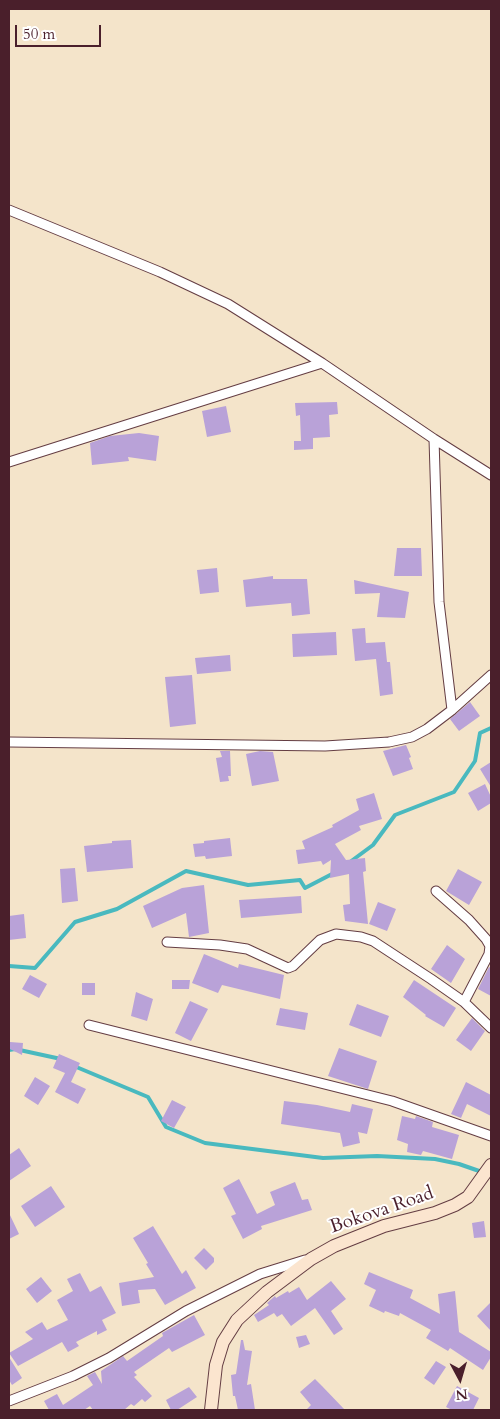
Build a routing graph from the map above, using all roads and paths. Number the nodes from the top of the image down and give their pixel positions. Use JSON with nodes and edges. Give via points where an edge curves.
{"nodes":[{"id":1,"x":9,"y":210,"type":"edge"},
{"id":2,"x":322,"y":364,"type":"junction"},
{"id":3,"x":434,"y":439,"type":"junction"},
{"id":4,"x":9,"y":462,"type":"edge"},
{"id":5,"x":491,"y":475,"type":"edge"},
{"id":6,"x":491,"y":676,"type":"edge"},
{"id":7,"x":452,"y":710,"type":"junction"},
{"id":8,"x":9,"y":742,"type":"edge"},
{"id":9,"x":436,"y":891,"type":"dead end"},
{"id":10,"x":167,"y":942,"type":"dead end"},
{"id":11,"x":464,"y":1002,"type":"junction"},
{"id":12,"x":89,"y":1025,"type":"dead end"},
{"id":13,"x":491,"y":1028,"type":"edge"},
{"id":14,"x":491,"y":1136,"type":"edge"},
{"id":15,"x":491,"y":1165,"type":"edge"},
{"id":16,"x":311,"y":1258,"type":"junction"},
{"id":17,"x":9,"y":1401,"type":"edge"},
{"id":18,"x":211,"y":1410,"type":"edge"}],
"edges":[{"from":1,"to":2,"type":"street","via":[[160,272],[228,304]]},
{"from":2,"to":3,"type":"street"},
{"from":2,"to":4,"type":"street"},
{"from":3,"to":5,"type":"street"},
{"from":3,"to":7,"type":"street","via":[[439,602]]},
{"from":6,"to":7,"type":"street"},
{"from":7,"to":8,"type":"street","via":[[412,737],[389,742],[325,746]]},
{"from":9,"to":11,"type":"street","via":[[469,920],[490,946],[490,954]]},
{"from":10,"to":11,"type":"street","via":[[247,949],[288,968],[320,940],[336,934],[361,937],[373,941]]},
{"from":11,"to":13,"type":"street"},
{"from":12,"to":14,"type":"street","via":[[392,1101]]},
{"from":15,"to":16,"type":"street","name":"Bokova Road","via":[[468,1197],[455,1205],[384,1226]]},
{"from":16,"to":17,"type":"street","via":[[260,1274],[186,1310],[74,1376]]},
{"from":16,"to":18,"type":"street","name":"Bokova Road","via":[[266,1292],[237,1320],[223,1342],[216,1365]]}]}
